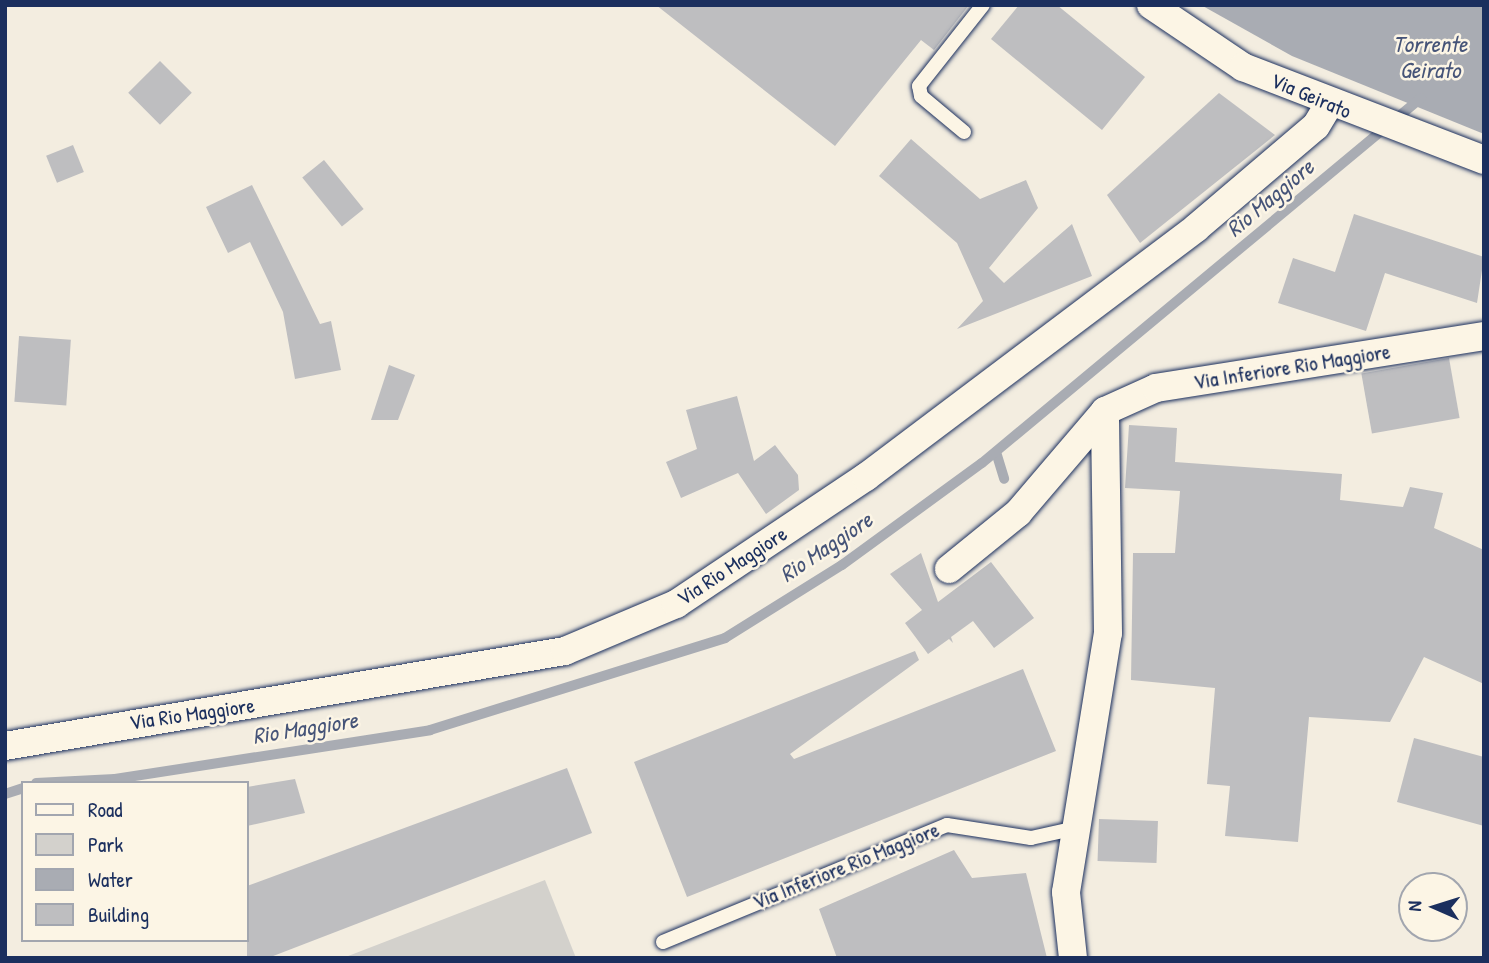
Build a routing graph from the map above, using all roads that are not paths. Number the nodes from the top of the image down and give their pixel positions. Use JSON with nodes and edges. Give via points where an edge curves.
{"nodes":[{"id":1,"x":983,"y":5,"type":"edge"},
{"id":2,"x":1151,"y":5,"type":"edge"},
{"id":3,"x":1338,"y":108,"type":"junction"},
{"id":4,"x":964,"y":132,"type":"dead end"},
{"id":5,"x":1484,"y":160,"type":"edge"},
{"id":6,"x":1484,"y":336,"type":"edge"},
{"id":7,"x":1105,"y":411,"type":"junction"},
{"id":8,"x":949,"y":569,"type":"dead end"},
{"id":9,"x":5,"y":746,"type":"edge"},
{"id":10,"x":1076,"y":828,"type":"junction"},
{"id":11,"x":663,"y":942,"type":"dead end"},
{"id":12,"x":1073,"y":958,"type":"edge"}],
"edges":[{"from":1,"to":4,"type":"lane","via":[[919,86],[921,96]]},
{"from":2,"to":3,"type":"street","name":"Via Geirato","via":[[1243,67]]},
{"from":3,"to":5,"type":"street","name":"Via Geirato"},
{"from":3,"to":9,"type":"street","name":"Via Rio Maggiore","via":[[1196,228],[866,477],[676,604],[565,651]]},
{"from":6,"to":7,"type":"street","name":"Via Inferiore Rio Maggiore","via":[[1156,388]]},
{"from":7,"to":8,"type":"street","name":"Via Inferiore Rio Maggiore","via":[[1018,513]]},
{"from":7,"to":10,"type":"street","via":[[1108,633]]},
{"from":10,"to":11,"type":"lane","name":"Via Inferiore Rio Maggiore","via":[[1031,838],[947,825]]},
{"from":10,"to":12,"type":"street","via":[[1066,892]]}]}
